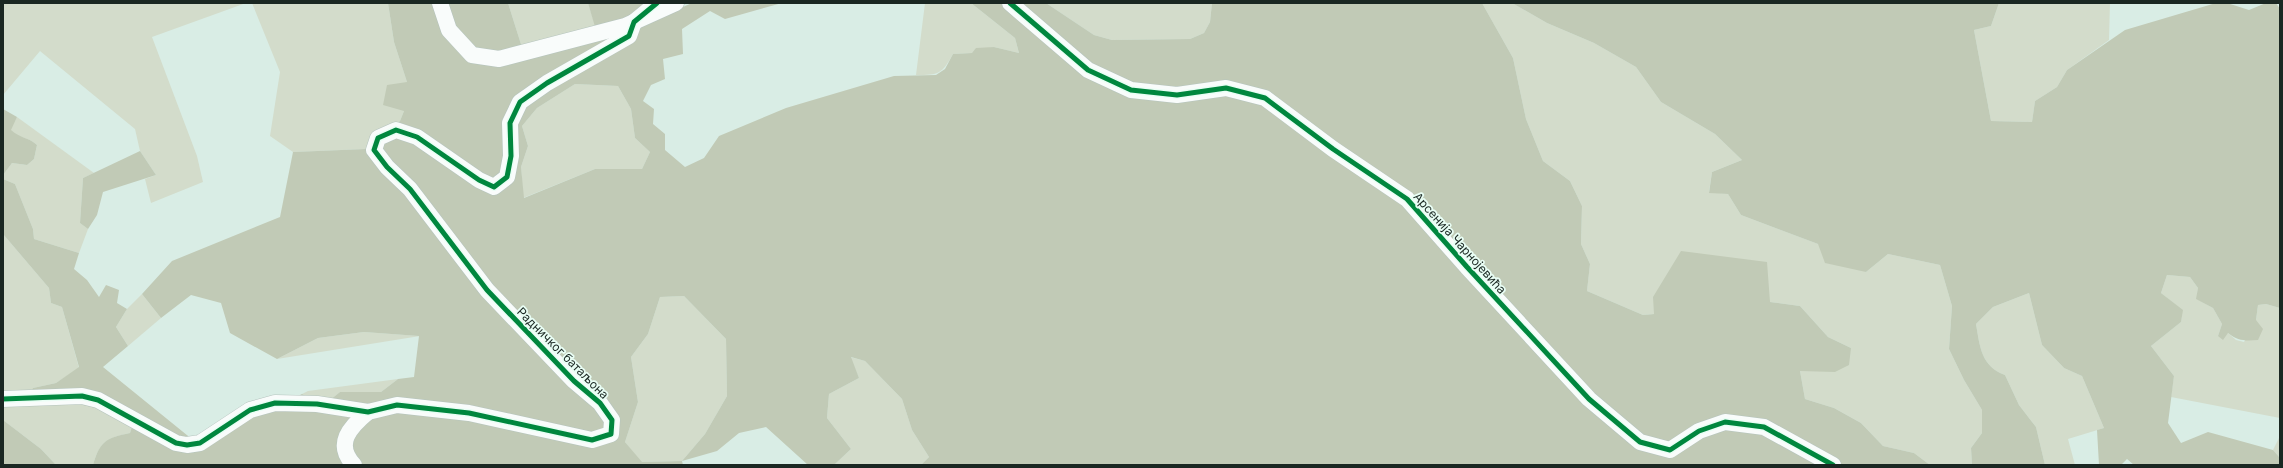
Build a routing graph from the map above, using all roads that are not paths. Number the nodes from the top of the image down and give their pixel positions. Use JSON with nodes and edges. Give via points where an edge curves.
{"nodes":[{"id":1,"x":440,"y":3,"type":"edge"},
{"id":2,"x":657,"y":3,"type":"edge"},
{"id":3,"x":676,"y":3,"type":"edge"},
{"id":4,"x":1010,"y":3,"type":"edge"},
{"id":5,"x":634,"y":22,"type":"junction"},
{"id":6,"x":3,"y":399,"type":"edge"},
{"id":7,"x":368,"y":412,"type":"junction"},
{"id":8,"x":354,"y":465,"type":"edge"},
{"id":9,"x":1833,"y":465,"type":"edge"}],
"edges":[{"from":1,"to":5,"type":"street","via":[[449,30],[472,55],[499,59]]},
{"from":2,"to":5,"type":"street"},
{"from":3,"to":5,"type":"street"},
{"from":4,"to":9,"type":"street","name":"Арсенија Чарнојевића","via":[[1088,70],[1131,90],[1176,94],[1226,88],[1265,98],[1333,149],[1407,199],[1589,399],[1640,442],[1670,450],[1700,431],[1725,422],[1764,427]]},
{"from":5,"to":7,"type":"street","name":"Радничког батаљона","via":[[629,36],[547,83],[520,102],[510,123],[511,156],[506,177],[494,187],[479,180],[417,137],[396,130],[378,138],[374,150],[410,189],[487,290],[574,381],[600,403],[612,420],[611,434],[592,440],[469,413],[397,405]]},
{"from":6,"to":7,"type":"street","name":"Радничког батаљона","via":[[82,396],[98,400],[170,440],[187,445],[200,443],[250,410],[276,403],[317,404]]},
{"from":7,"to":8,"type":"street","via":[[346,436],[347,457]]}]}
